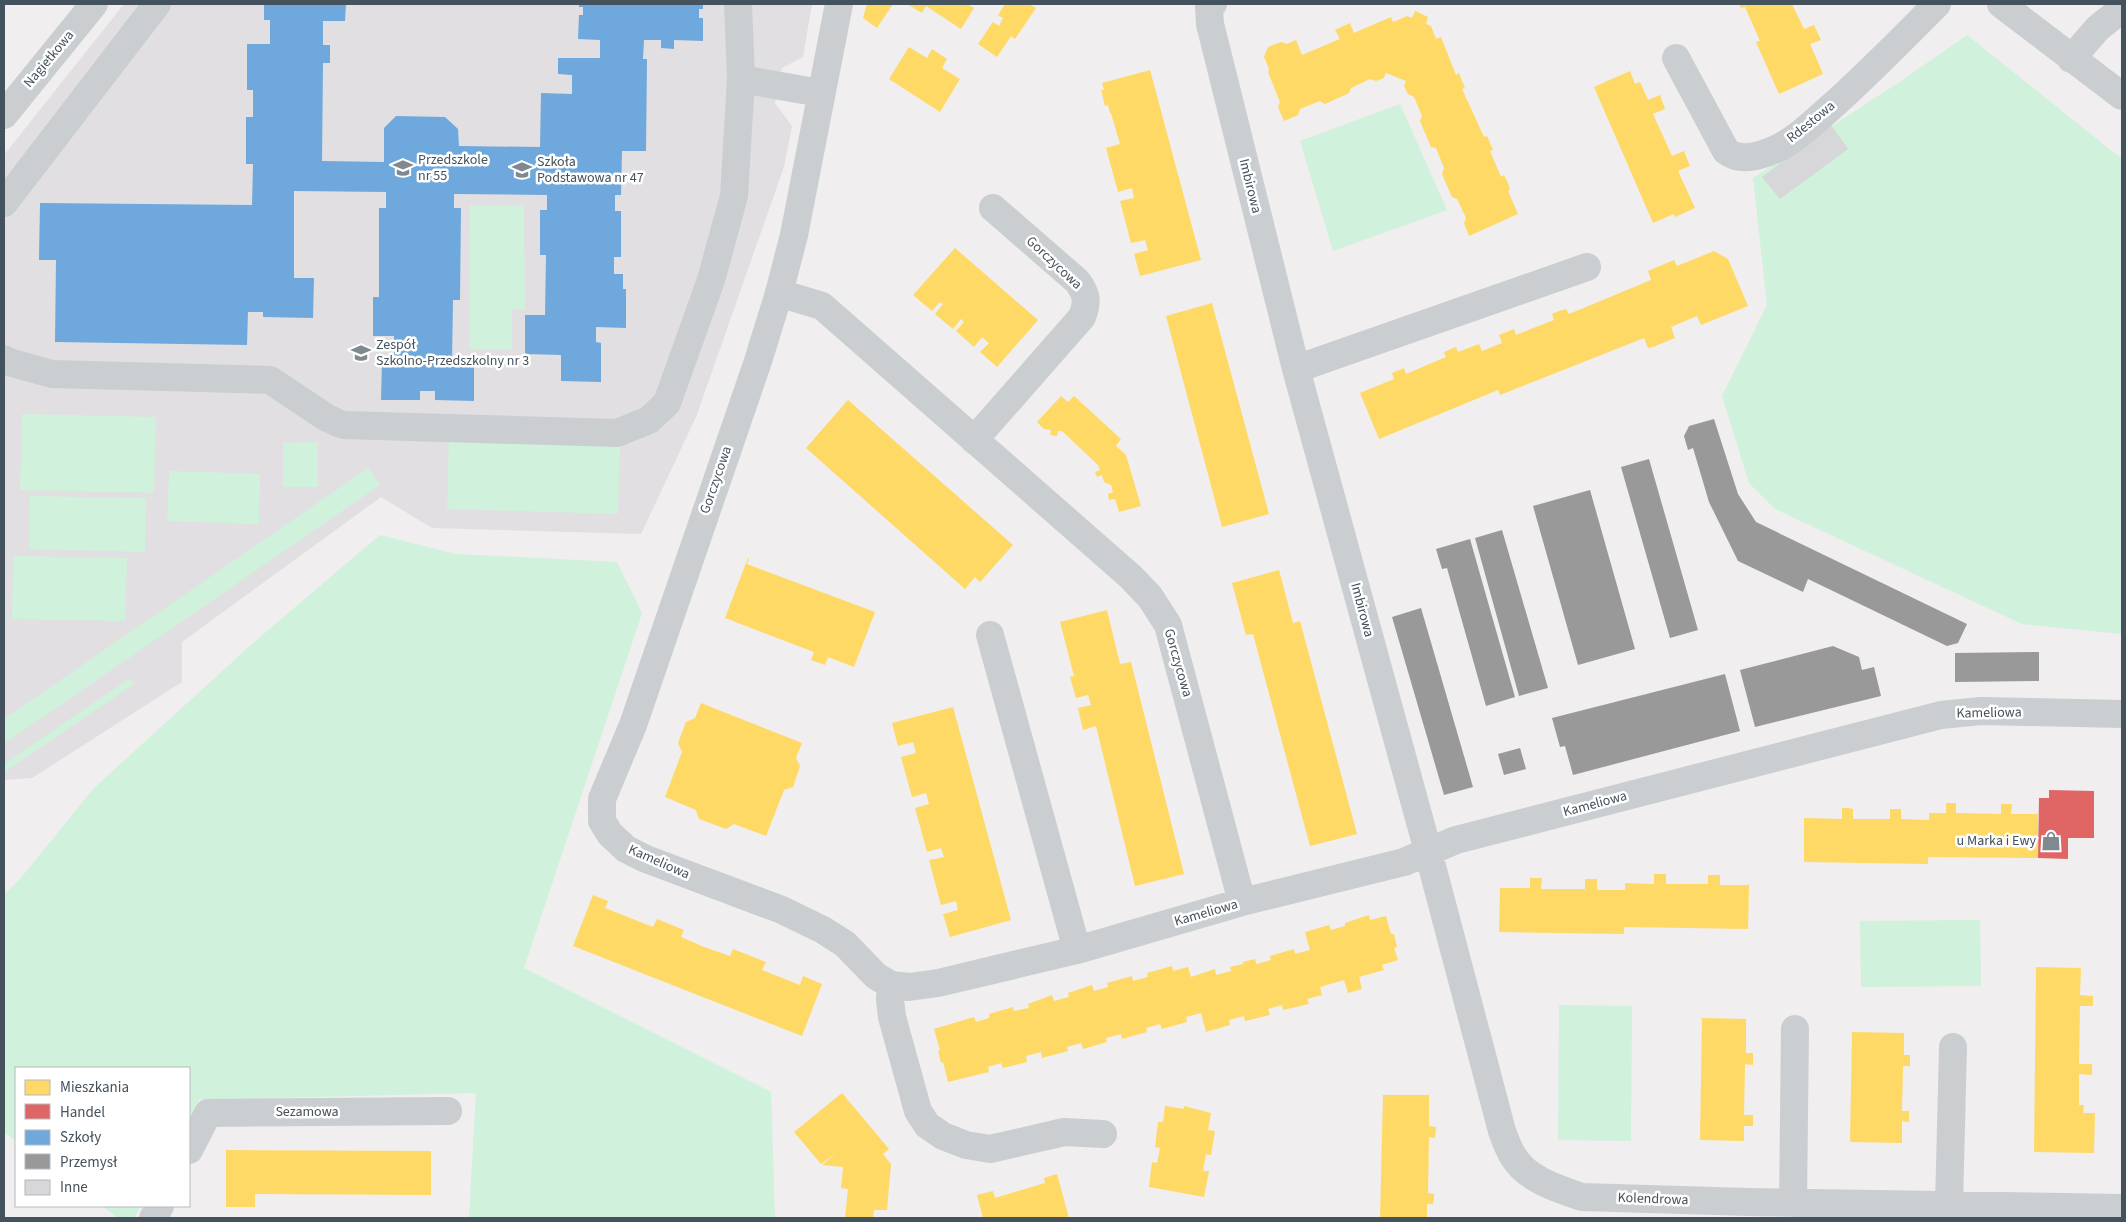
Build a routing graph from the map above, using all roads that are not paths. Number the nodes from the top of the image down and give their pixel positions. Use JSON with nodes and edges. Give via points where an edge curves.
{"nodes":[{"id":1,"x":94,"y":4,"type":"edge"},
{"id":2,"x":157,"y":4,"type":"edge"},
{"id":3,"x":738,"y":4,"type":"edge"},
{"id":4,"x":839,"y":4,"type":"edge"},
{"id":5,"x":1212,"y":4,"type":"edge"},
{"id":6,"x":1937,"y":4,"type":"edge"},
{"id":7,"x":2001,"y":4,"type":"edge"},
{"id":8,"x":2122,"y":9,"type":"edge"},
{"id":9,"x":1676,"y":58,"type":"dead end"},
{"id":10,"x":2071,"y":59,"type":"junction"},
{"id":11,"x":741,"y":79,"type":"junction"},
{"id":12,"x":820,"y":93,"type":"junction"},
{"id":13,"x":2122,"y":96,"type":"edge"},
{"id":14,"x":4,"y":114,"type":"edge"},
{"id":15,"x":4,"y":203,"type":"edge"},
{"id":16,"x":993,"y":208,"type":"dead end"},
{"id":17,"x":1586,"y":267,"type":"dead end"},
{"id":18,"x":779,"y":294,"type":"junction"},
{"id":19,"x":4,"y":359,"type":"edge"},
{"id":20,"x":1296,"y":369,"type":"junction"},
{"id":21,"x":974,"y":440,"type":"junction"},
{"id":22,"x":691,"y":553,"type":"joint"},
{"id":23,"x":990,"y":635,"type":"dead end"},
{"id":24,"x":2122,"y":714,"type":"edge"},
{"id":25,"x":1428,"y":851,"type":"junction"},
{"id":26,"x":1242,"y":902,"type":"junction"},
{"id":27,"x":1077,"y":950,"type":"junction"},
{"id":28,"x":884,"y":980,"type":"junction"},
{"id":29,"x":1795,"y":1029,"type":"dead end"},
{"id":30,"x":1953,"y":1047,"type":"dead end"},
{"id":31,"x":448,"y":1111,"type":"dead end"},
{"id":32,"x":1103,"y":1134,"type":"dead end"},
{"id":33,"x":190,"y":1148,"type":"edge"},
{"id":34,"x":1793,"y":1203,"type":"junction"},
{"id":35,"x":1949,"y":1205,"type":"junction"},
{"id":36,"x":159,"y":1207,"type":"edge"},
{"id":37,"x":2122,"y":1208,"type":"edge"},
{"id":38,"x":1749,"y":1210,"type":"edge"},
{"id":39,"x":153,"y":1218,"type":"edge"}],
"edges":[{"from":1,"to":14,"type":"street","name":"Nagietkowa"},
{"from":2,"to":15,"type":"street"},
{"from":3,"to":11,"type":"street"},
{"from":4,"to":12,"type":"street","name":"Gorczycowa"},
{"from":5,"to":20,"type":"street","name":"Imbirowa","via":[[1209,8],[1210,24]]},
{"from":6,"to":9,"type":"street","name":"Rdestowa","via":[[1864,78],[1802,132],[1778,148],[1748,158],[1726,152]]},
{"from":7,"to":10,"type":"street"},
{"from":8,"to":10,"type":"street","via":[[2098,28]]},
{"from":10,"to":13,"type":"street"},
{"from":11,"to":12,"type":"street"},
{"from":11,"to":19,"type":"street","via":[[734,196],[711,280],[667,403],[649,420],[617,433],[343,425],[270,380],[52,374]]},
{"from":12,"to":18,"type":"street","name":"Gorczycowa","via":[[794,234]]},
{"from":16,"to":21,"type":"street","name":"Gorczycowa","via":[[1077,281],[1087,300],[1082,317]]},
{"from":17,"to":20,"type":"street"},
{"from":18,"to":21,"type":"street","name":"Gorczycowa","via":[[822,306]]},
{"from":18,"to":22,"type":"street","name":"Gorczycowa"},
{"from":20,"to":25,"type":"street","name":"Imbirowa"},
{"from":21,"to":26,"type":"street","name":"Gorczycowa","via":[[1131,577],[1150,597],[1168,625]]},
{"from":22,"to":28,"type":"street","name":"Kameliowa","via":[[632,725],[602,799],[602,821],[610,834],[639,856],[782,910],[824,930],[845,944]]},
{"from":23,"to":27,"type":"street"},
{"from":24,"to":25,"type":"street","name":"Kameliowa","via":[[1981,711],[1940,715],[1456,840]]},
{"from":25,"to":26,"type":"street","name":"Kameliowa","via":[[1404,862]]},
{"from":25,"to":38,"type":"street","name":"Kolendrowa","via":[[1502,1131],[1513,1158],[1530,1174],[1556,1189],[1582,1197]]},
{"from":26,"to":27,"type":"street","name":"Kameliowa"},
{"from":27,"to":28,"type":"street","name":"Kameliowa","via":[[938,983],[909,987]]},
{"from":28,"to":32,"type":"street","via":[[918,1111],[927,1125],[943,1136],[990,1150],[1064,1132]]},
{"from":29,"to":34,"type":"street"},
{"from":30,"to":35,"type":"street"},
{"from":31,"to":33,"type":"street","name":"Sezamowa","via":[[208,1113]]},
{"from":34,"to":35,"type":"street","name":"Kolendrowa"},
{"from":34,"to":38,"type":"street","name":"Kolendrowa"},
{"from":35,"to":37,"type":"street","name":"Kolendrowa"},
{"from":36,"to":39,"type":"street"}]}
